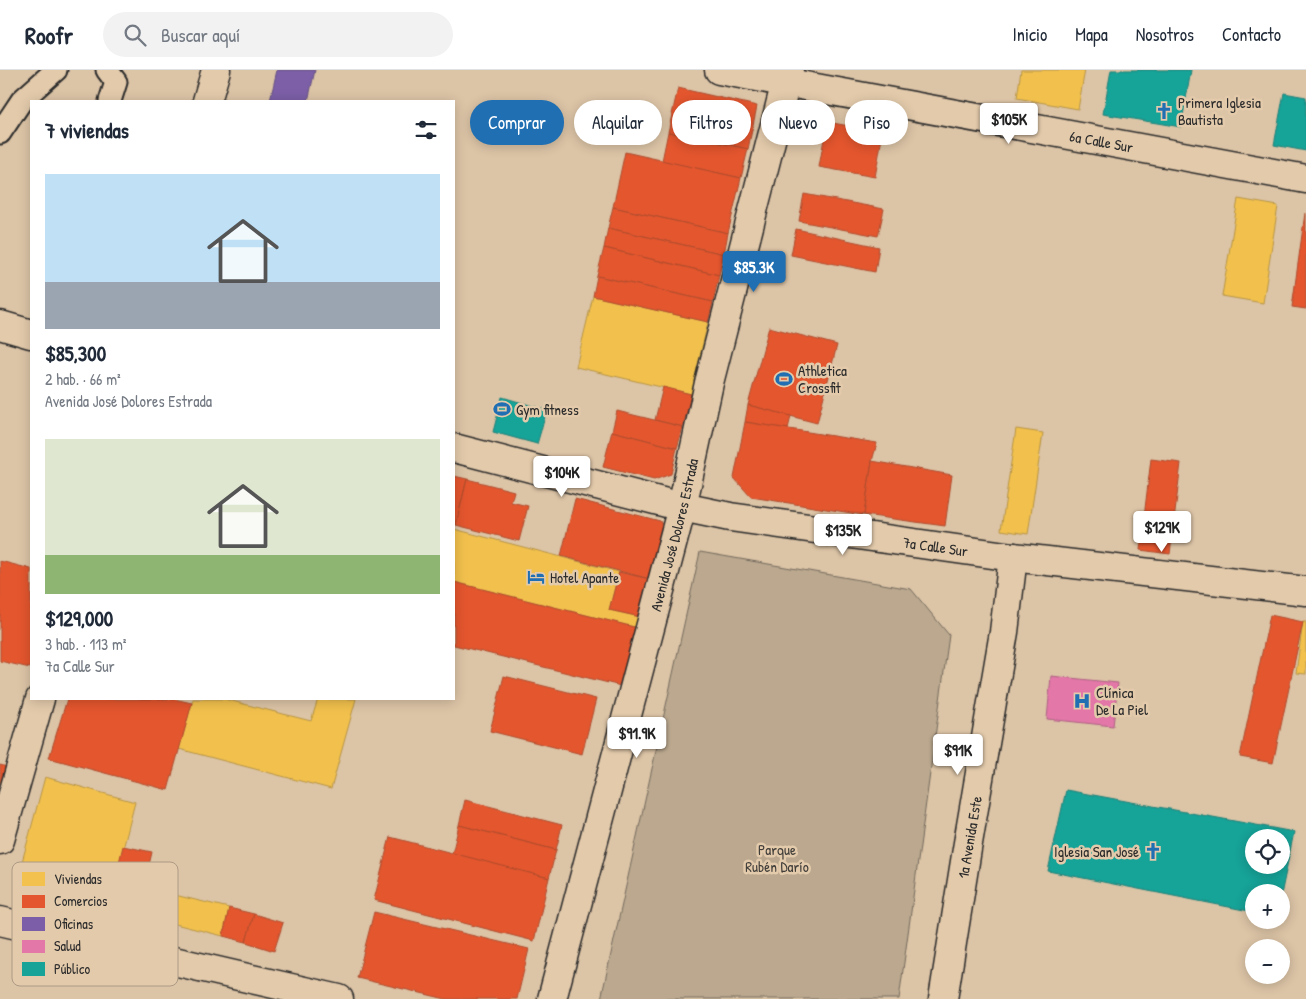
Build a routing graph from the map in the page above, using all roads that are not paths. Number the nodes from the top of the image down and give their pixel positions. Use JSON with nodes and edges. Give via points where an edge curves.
{"nodes":[{"id":1,"x":56,"y":70,"type":"edge"},
{"id":2,"x":107,"y":70,"type":"edge"},
{"id":3,"x":216,"y":70,"type":"edge"},
{"id":4,"x":719,"y":70,"type":"edge"},
{"id":5,"x":787,"y":76,"type":"edge"},
{"id":6,"x":110,"y":100,"type":"edge"},
{"id":7,"x":208,"y":100,"type":"edge"},
{"id":8,"x":0,"y":133,"type":"edge"},
{"id":9,"x":1306,"y":179,"type":"edge"},
{"id":10,"x":0,"y":325,"type":"edge"},
{"id":11,"x":30,"y":334,"type":"edge"},
{"id":12,"x":455,"y":448,"type":"edge"},
{"id":13,"x":682,"y":507,"type":"junction"},
{"id":14,"x":1013,"y":558,"type":"junction"},
{"id":15,"x":1306,"y":591,"type":"edge"},
{"id":16,"x":40,"y":700,"type":"edge"},
{"id":17,"x":0,"y":840,"type":"edge"},
{"id":18,"x":178,"y":961,"type":"edge"},
{"id":19,"x":339,"y":999,"type":"edge"},
{"id":20,"x":552,"y":999,"type":"edge"},
{"id":21,"x":943,"y":999,"type":"edge"}],
"edges":[{"from":1,"to":8,"type":"lane","via":[[22,100]]},
{"from":2,"to":6,"type":"lane","via":[[116,82]]},
{"from":3,"to":7,"type":"street"},
{"from":4,"to":5,"type":"street","name":"6a Calle Sur"},
{"from":5,"to":9,"type":"street","name":"6a Calle Sur"},
{"from":5,"to":13,"type":"street","name":"Avenida José Dolores Estrada","via":[[709,383]]},
{"from":10,"to":11,"type":"street"},
{"from":12,"to":13,"type":"street","name":"7a Calle Sur"},
{"from":13,"to":14,"type":"street","name":"7a Calle Sur","via":[[790,527]]},
{"from":13,"to":20,"type":"street","name":"Avenida José Dolores Estrada"},
{"from":14,"to":15,"type":"street","name":"7a Calle Sur"},
{"from":14,"to":21,"type":"street","name":"1a Avenida Este","via":[[1004,632]]},
{"from":16,"to":17,"type":"street"},
{"from":18,"to":19,"type":"street"}]}
